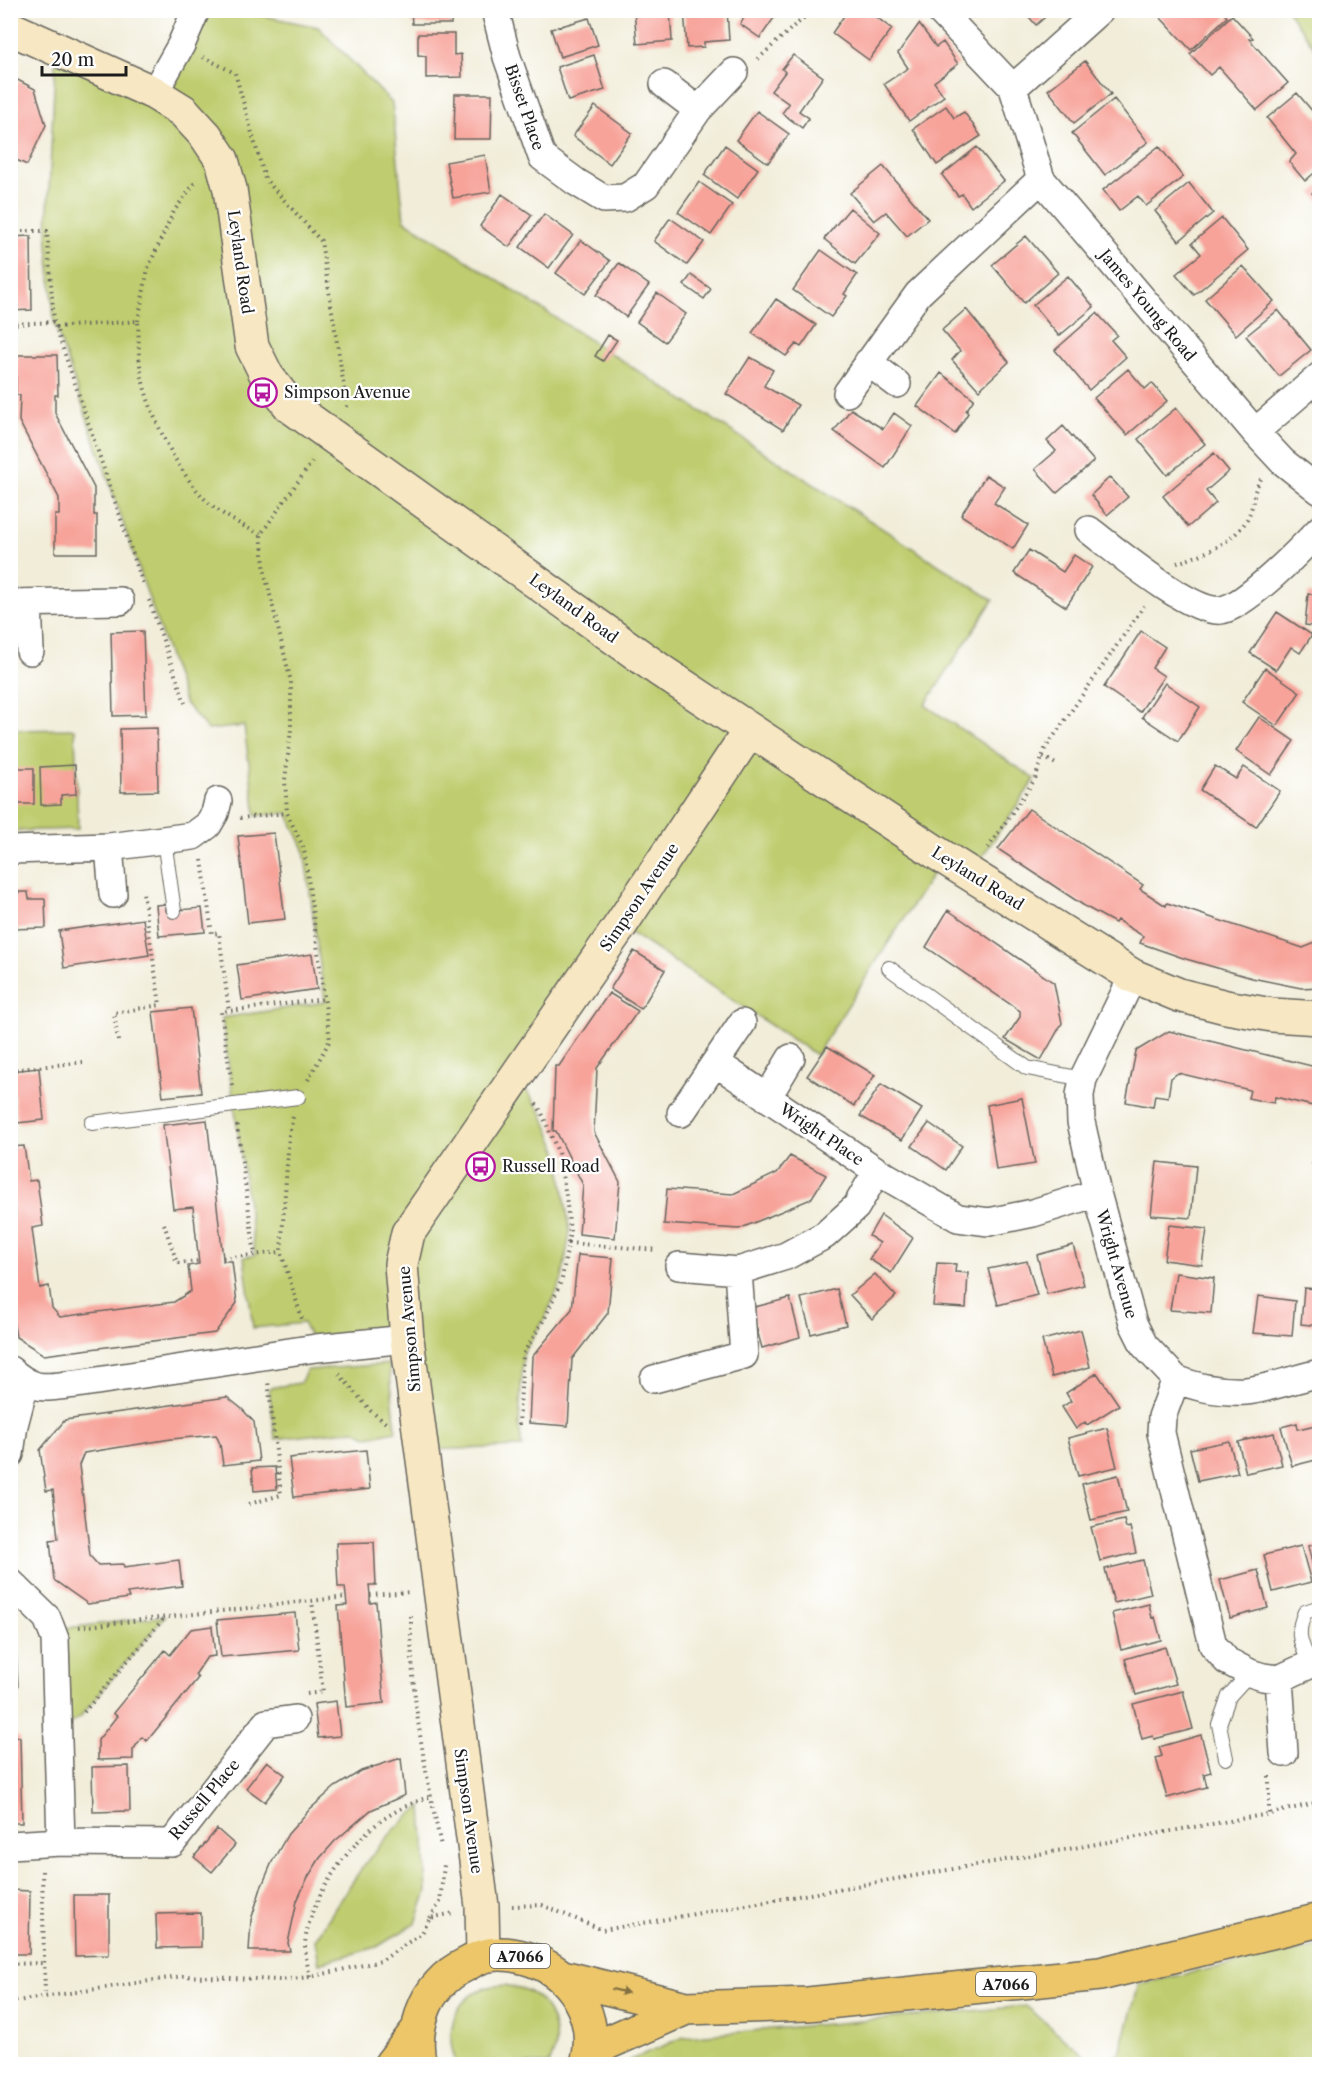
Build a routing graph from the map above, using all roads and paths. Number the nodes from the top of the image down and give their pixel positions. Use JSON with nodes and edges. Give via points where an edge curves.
{"nodes":[{"id":1,"x":196,"y":10,"type":"edge"},
{"id":2,"x":495,"y":10,"type":"edge"},
{"id":3,"x":815,"y":10,"type":"edge"},
{"id":4,"x":939,"y":10,"type":"edge"},
{"id":5,"x":1100,"y":10,"type":"edge"},
{"id":6,"x":10,"y":28,"type":"edge"},
{"id":7,"x":181,"y":45,"type":"junction"},
{"id":8,"x":734,"y":72,"type":"joint"},
{"id":9,"x":664,"y":84,"type":"dead end"},
{"id":10,"x":1013,"y":88,"type":"junction"},
{"id":11,"x":154,"y":93,"type":"junction"},
{"id":12,"x":698,"y":110,"type":"junction"},
{"id":13,"x":222,"y":160,"type":"junction"},
{"id":14,"x":1041,"y":179,"type":"junction"},
{"id":15,"x":10,"y":231,"type":"edge"},
{"id":16,"x":138,"y":321,"type":"junction"},
{"id":17,"x":10,"y":324,"type":"edge"},
{"id":18,"x":55,"y":325,"type":"junction"},
{"id":19,"x":868,"y":362,"type":"junction"},
{"id":20,"x":1320,"y":376,"type":"edge"},
{"id":21,"x":897,"y":384,"type":"dead end"},
{"id":22,"x":847,"y":393,"type":"dead end"},
{"id":23,"x":1255,"y":432,"type":"junction"},
{"id":24,"x":332,"y":435,"type":"junction"},
{"id":25,"x":1282,"y":461,"type":"junction"},
{"id":26,"x":1320,"y":491,"type":"edge"},
{"id":27,"x":1320,"y":529,"type":"edge"},
{"id":28,"x":1089,"y":530,"type":"dead end"},
{"id":29,"x":261,"y":534,"type":"junction"},
{"id":30,"x":143,"y":584,"type":"dead end"},
{"id":31,"x":1159,"y":584,"type":"junction"},
{"id":32,"x":147,"y":595,"type":"dead end"},
{"id":33,"x":120,"y":601,"type":"dead end"},
{"id":34,"x":19,"y":603,"type":"edge"},
{"id":35,"x":30,"y":651,"type":"dead end"},
{"id":36,"x":184,"y":703,"type":"dead end"},
{"id":37,"x":750,"y":730,"type":"junction"},
{"id":38,"x":1043,"y":756,"type":"junction"},
{"id":39,"x":1056,"y":764,"type":"dead end"},
{"id":40,"x":287,"y":813,"type":"junction"},
{"id":41,"x":207,"y":819,"type":"junction"},
{"id":42,"x":165,"y":840,"type":"junction"},
{"id":43,"x":109,"y":848,"type":"junction"},
{"id":44,"x":10,"y":850,"type":"edge"},
{"id":45,"x":971,"y":873,"type":"junction"},
{"id":46,"x":113,"y":894,"type":"joint"},
{"id":47,"x":174,"y":911,"type":"dead end"},
{"id":48,"x":889,"y":968,"type":"dead end"},
{"id":49,"x":1132,"y":976,"type":"junction"},
{"id":50,"x":325,"y":999,"type":"junction"},
{"id":51,"x":229,"y":1011,"type":"junction"},
{"id":52,"x":1320,"y":1018,"type":"edge"},
{"id":53,"x":742,"y":1023,"type":"dead end"},
{"id":54,"x":118,"y":1041,"type":"dead end"},
{"id":55,"x":791,"y":1058,"type":"dead end"},
{"id":56,"x":84,"y":1062,"type":"dead end"},
{"id":57,"x":716,"y":1063,"type":"junction"},
{"id":58,"x":10,"y":1070,"type":"edge"},
{"id":59,"x":516,"y":1077,"type":"junction"},
{"id":60,"x":1083,"y":1079,"type":"junction"},
{"id":61,"x":298,"y":1097,"type":"junction"},
{"id":62,"x":767,"y":1098,"type":"junction"},
{"id":63,"x":235,"y":1105,"type":"junction"},
{"id":64,"x":681,"y":1113,"type":"dead end"},
{"id":65,"x":92,"y":1124,"type":"dead end"},
{"id":66,"x":1320,"y":1134,"type":"edge"},
{"id":67,"x":1313,"y":1165,"type":"dead end"},
{"id":68,"x":877,"y":1171,"type":"junction"},
{"id":69,"x":1097,"y":1193,"type":"junction"},
{"id":70,"x":165,"y":1224,"type":"dead end"},
{"id":71,"x":568,"y":1243,"type":"junction"},
{"id":72,"x":281,"y":1252,"type":"junction"},
{"id":73,"x":255,"y":1255,"type":"junction"},
{"id":74,"x":223,"y":1258,"type":"dead end"},
{"id":75,"x":199,"y":1261,"type":"dead end"},
{"id":76,"x":680,"y":1266,"type":"joint"},
{"id":77,"x":738,"y":1271,"type":"junction"},
{"id":78,"x":407,"y":1339,"type":"junction"},
{"id":79,"x":331,"y":1347,"type":"junction"},
{"id":80,"x":265,"y":1356,"type":"junction"},
{"id":81,"x":1320,"y":1373,"type":"edge"},
{"id":82,"x":18,"y":1376,"type":"edge"},
{"id":83,"x":654,"y":1379,"type":"dead end"},
{"id":84,"x":1176,"y":1379,"type":"junction"},
{"id":85,"x":519,"y":1425,"type":"dead end"},
{"id":86,"x":396,"y":1431,"type":"dead end"},
{"id":87,"x":10,"y":1454,"type":"edge"},
{"id":88,"x":249,"y":1504,"type":"dead end"},
{"id":89,"x":10,"y":1582,"type":"edge"},
{"id":90,"x":426,"y":1591,"type":"junction"},
{"id":91,"x":370,"y":1595,"type":"dead end"},
{"id":92,"x":346,"y":1597,"type":"dead end"},
{"id":93,"x":312,"y":1601,"type":"junction"},
{"id":94,"x":411,"y":1603,"type":"dead end"},
{"id":95,"x":1320,"y":1607,"type":"edge"},
{"id":96,"x":411,"y":1614,"type":"dead end"},
{"id":97,"x":165,"y":1616,"type":"junction"},
{"id":98,"x":52,"y":1630,"type":"junction"},
{"id":99,"x":1315,"y":1662,"type":"edge"},
{"id":100,"x":1250,"y":1673,"type":"junction"},
{"id":101,"x":1279,"y":1679,"type":"junction"},
{"id":102,"x":295,"y":1719,"type":"joint"},
{"id":103,"x":59,"y":1731,"type":"junction"},
{"id":104,"x":1284,"y":1753,"type":"dead end"},
{"id":105,"x":1226,"y":1758,"type":"dead end"},
{"id":106,"x":465,"y":1781,"type":"junction"},
{"id":107,"x":430,"y":1797,"type":"junction"},
{"id":108,"x":1320,"y":1802,"type":"edge"},
{"id":109,"x":51,"y":1843,"type":"junction"},
{"id":110,"x":10,"y":1845,"type":"edge"},
{"id":111,"x":442,"y":1851,"type":"dead end"},
{"id":112,"x":444,"y":1862,"type":"dead end"},
{"id":113,"x":482,"y":1906,"type":"junction"},
{"id":114,"x":430,"y":1918,"type":"junction"},
{"id":115,"x":1320,"y":1920,"type":"edge"},
{"id":116,"x":483,"y":1956,"type":"junction"},
{"id":117,"x":45,"y":1963,"type":"junction"},
{"id":118,"x":10,"y":1964,"type":"edge"},
{"id":119,"x":310,"y":1977,"type":"junction"},
{"id":120,"x":563,"y":1977,"type":"junction"},
{"id":121,"x":45,"y":1996,"type":"junction"},
{"id":122,"x":10,"y":2002,"type":"edge"},
{"id":123,"x":686,"y":2008,"type":"junction"},
{"id":124,"x":417,"y":2031,"type":"junction"},
{"id":125,"x":589,"y":2057,"type":"edge"},
{"id":126,"x":391,"y":2064,"type":"edge"},
{"id":127,"x":420,"y":2064,"type":"edge"}],
"edges":[{"from":1,"to":7,"type":"street"},
{"from":2,"to":12,"type":"street","name":"Bisset Place","via":[[542,157],[604,199],[625,198],[646,185]]},
{"from":3,"to":8,"type":"path","via":[[756,61]]},
{"from":4,"to":10,"type":"street","name":"James Young Road"},
{"from":5,"to":10,"type":"street"},
{"from":6,"to":11,"type":"street","name":"Leyland Road"},
{"from":7,"to":11,"type":"street"},
{"from":7,"to":24,"type":"path","via":[[235,73],[265,179],[321,242],[347,406]]},
{"from":8,"to":12,"type":"street","name":"Bisset Place"},
{"from":9,"to":12,"type":"street"},
{"from":10,"to":14,"type":"street","name":"James Young Road"},
{"from":11,"to":13,"type":"street","name":"Leyland Road","via":[[183,111]]},
{"from":13,"to":16,"type":"path","via":[[198,179],[174,212],[148,268]]},
{"from":13,"to":24,"type":"street","name":"Leyland Road","via":[[230,189],[252,346],[267,376],[290,406]]},
{"from":14,"to":19,"type":"street","via":[[918,294]]},
{"from":14,"to":23,"type":"street","name":"James Young Road"},
{"from":15,"to":18,"type":"path","via":[[47,231]]},
{"from":16,"to":18,"type":"path"},
{"from":16,"to":29,"type":"path","via":[[141,373],[156,421],[178,465],[208,502],[235,523]]},
{"from":17,"to":18,"type":"path"},
{"from":18,"to":30,"type":"path"},
{"from":19,"to":21,"type":"street"},
{"from":19,"to":22,"type":"street"},
{"from":20,"to":23,"type":"street"},
{"from":23,"to":25,"type":"street","name":"James Young Road"},
{"from":24,"to":29,"type":"path"},
{"from":24,"to":37,"type":"street","name":"Leyland Road","via":[[661,671]]},
{"from":25,"to":26,"type":"street","name":"James Young Road"},
{"from":25,"to":31,"type":"path","via":[[1260,480],[1251,510],[1239,530],[1225,543],[1200,556],[1172,564]]},
{"from":27,"to":31,"type":"street","via":[[1246,598],[1221,610],[1195,604]]},
{"from":28,"to":31,"type":"street"},
{"from":29,"to":40,"type":"path","via":[[265,574],[291,682],[285,780]]},
{"from":31,"to":38,"type":"path"},
{"from":32,"to":36,"type":"path"},
{"from":33,"to":34,"type":"street"},
{"from":34,"to":35,"type":"street"},
{"from":37,"to":45,"type":"street","name":"Leyland Road"},
{"from":37,"to":59,"type":"street","name":"Simpson Avenue"},
{"from":38,"to":39,"type":"path"},
{"from":38,"to":45,"type":"path","via":[[1035,779]]},
{"from":40,"to":41,"type":"path"},
{"from":40,"to":50,"type":"path","via":[[304,849]]},
{"from":41,"to":42,"type":"street"},
{"from":41,"to":51,"type":"path","via":[[201,852],[212,934],[219,933]]},
{"from":42,"to":43,"type":"street"},
{"from":42,"to":47,"type":"lane"},
{"from":43,"to":44,"type":"street"},
{"from":43,"to":46,"type":"street"},
{"from":45,"to":49,"type":"street","name":"Leyland Road"},
{"from":46,"to":54,"type":"path","via":[[143,892],[160,1005],[114,1013]]},
{"from":48,"to":60,"type":"lane","via":[[1027,1068]]},
{"from":49,"to":52,"type":"street","name":"Leyland Road","via":[[1179,995],[1226,1007]]},
{"from":49,"to":60,"type":"street","name":"Wright Avenue"},
{"from":50,"to":51,"type":"path"},
{"from":50,"to":61,"type":"path","via":[[330,1040]]},
{"from":51,"to":63,"type":"path","via":[[221,1012]]},
{"from":53,"to":57,"type":"street"},
{"from":55,"to":62,"type":"street","name":"Wright Place"},
{"from":56,"to":58,"type":"path"},
{"from":57,"to":62,"type":"street","name":"Wright Place"},
{"from":57,"to":64,"type":"street"},
{"from":59,"to":71,"type":"path","via":[[541,1111],[558,1152],[570,1232]]},
{"from":59,"to":78,"type":"street","name":"Simpson Avenue","via":[[408,1233],[401,1264]]},
{"from":60,"to":69,"type":"street","name":"Wright Avenue","via":[[1081,1122]]},
{"from":61,"to":63,"type":"lane"},
{"from":61,"to":72,"type":"path","via":[[289,1135]]},
{"from":62,"to":68,"type":"street","name":"Wright Place"},
{"from":63,"to":65,"type":"lane"},
{"from":63,"to":73,"type":"path"},
{"from":66,"to":67,"type":"path"},
{"from":68,"to":69,"type":"street","name":"Wright Place","via":[[958,1218],[989,1222],[1033,1214]]},
{"from":68,"to":77,"type":"street","name":"Wright Place","via":[[856,1207],[825,1234],[786,1256]]},
{"from":69,"to":84,"type":"street","name":"Wright Avenue","via":[[1133,1323],[1144,1345]]},
{"from":70,"to":75,"type":"path","via":[[177,1263]]},
{"from":71,"to":76,"type":"path","via":[[668,1251]]},
{"from":71,"to":85,"type":"path","via":[[562,1279],[523,1354]]},
{"from":72,"to":73,"type":"path"},
{"from":72,"to":79,"type":"path","via":[[304,1323]]},
{"from":73,"to":74,"type":"path"},
{"from":76,"to":77,"type":"street","name":"Wright Place"},
{"from":77,"to":83,"type":"street","via":[[744,1354]]},
{"from":78,"to":79,"type":"street"},
{"from":78,"to":90,"type":"street","name":"Simpson Avenue"},
{"from":79,"to":80,"type":"street"},
{"from":79,"to":86,"type":"path","via":[[334,1369],[371,1411]]},
{"from":80,"to":82,"type":"street","via":[[77,1384],[39,1387]]},
{"from":80,"to":88,"type":"path","via":[[281,1495]]},
{"from":81,"to":84,"type":"street","via":[[1246,1391],[1197,1386]]},
{"from":82,"to":87,"type":"street"},
{"from":84,"to":100,"type":"street","via":[[1162,1417],[1161,1433],[1213,1645],[1227,1661]]},
{"from":89,"to":98,"type":"street","via":[[47,1618]]},
{"from":90,"to":91,"type":"path"},
{"from":90,"to":94,"type":"path"},
{"from":90,"to":106,"type":"street","name":"Simpson Avenue"},
{"from":92,"to":93,"type":"path"},
{"from":93,"to":97,"type":"path"},
{"from":93,"to":102,"type":"path","via":[[322,1692],[293,1695]]},
{"from":95,"to":99,"type":"lane","via":[[1305,1612],[1299,1626],[1300,1640]]},
{"from":96,"to":107,"type":"path","via":[[412,1670]]},
{"from":97,"to":98,"type":"path"},
{"from":97,"to":103,"type":"path","via":[[80,1717]]},
{"from":98,"to":103,"type":"street"},
{"from":99,"to":101,"type":"street"},
{"from":100,"to":101,"type":"street"},
{"from":100,"to":105,"type":"lane","via":[[1229,1696],[1220,1724]]},
{"from":101,"to":104,"type":"street"},
{"from":102,"to":109,"type":"street","name":"Russell Place","via":[[266,1723],[172,1843]]},
{"from":103,"to":109,"type":"street"},
{"from":106,"to":107,"type":"path"},
{"from":106,"to":113,"type":"street","name":"Simpson Avenue"},
{"from":107,"to":111,"type":"path"},
{"from":107,"to":119,"type":"path","via":[[383,1820],[339,1866],[309,1921],[305,1946]]},
{"from":108,"to":113,"type":"path","via":[[603,1930],[543,1905]]},
{"from":109,"to":110,"type":"street","name":"Russell Place"},
{"from":109,"to":117,"type":"path"},
{"from":112,"to":114,"type":"path","via":[[440,1902]]},
{"from":113,"to":114,"type":"path"},
{"from":113,"to":116,"type":"street","name":"Simpson Avenue"},
{"from":114,"to":119,"type":"path","via":[[422,1933],[381,1961]]},
{"from":115,"to":123,"type":"main road","number":"A7066","via":[[1100,1974],[808,2004]]},
{"from":116,"to":120,"type":"main road","number":"A7066","via":[[511,1954],[539,1962]]},
{"from":116,"to":124,"type":"main road","number":"A7066","via":[[451,1971],[428,1998]]},
{"from":117,"to":118,"type":"path"},
{"from":117,"to":121,"type":"path"},
{"from":119,"to":121,"type":"path","via":[[280,1980],[183,1976]]},
{"from":120,"to":123,"type":"main road","number":"A7066","one_way":true},
{"from":120,"to":125,"type":"main road","number":"A7066","via":[[580,1998],[590,2023]]},
{"from":121,"to":122,"type":"path"},
{"from":123,"to":125,"type":"main road","number":"A7066"},
{"from":124,"to":126,"type":"main road","number":"A7066"},
{"from":124,"to":127,"type":"main road","number":"A7066"}]}
